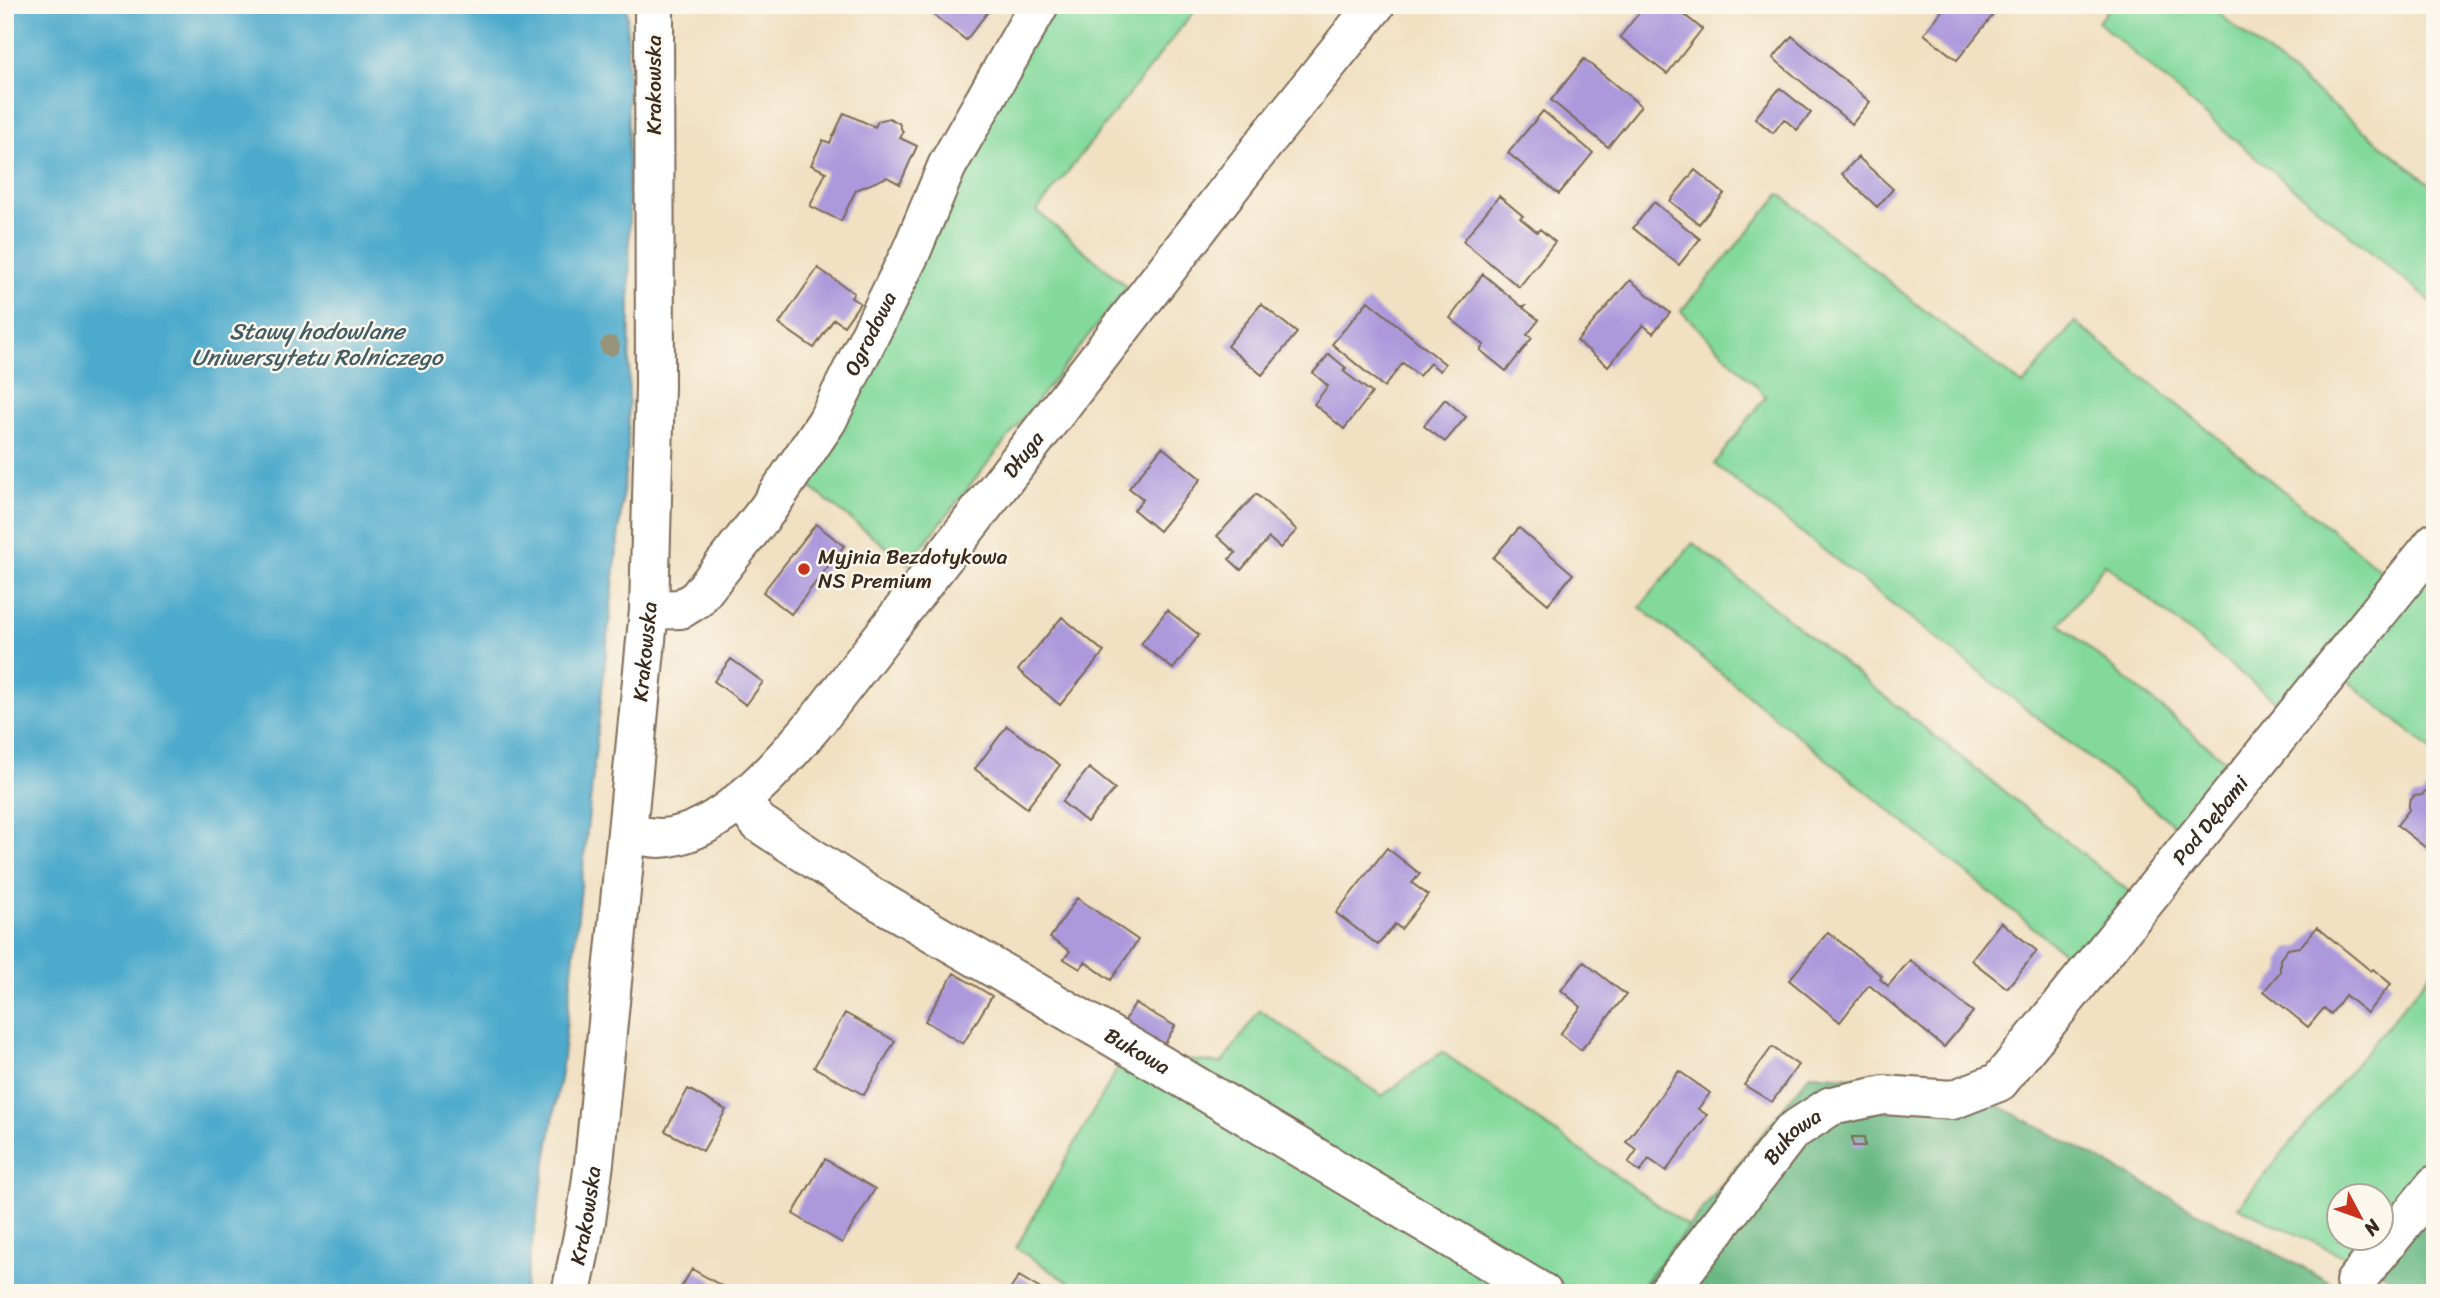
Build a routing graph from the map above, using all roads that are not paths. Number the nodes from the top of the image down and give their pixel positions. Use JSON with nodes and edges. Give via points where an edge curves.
{"nodes":[{"id":1,"x":653,"y":5,"type":"edge"},
{"id":2,"x":1039,"y":5,"type":"edge"},
{"id":3,"x":1375,"y":5,"type":"edge"},
{"id":4,"x":2435,"y":542,"type":"edge"},
{"id":5,"x":649,"y":610,"type":"junction"},
{"id":6,"x":740,"y":801,"type":"junction"},
{"id":7,"x":628,"y":834,"type":"junction"},
{"id":8,"x":1978,"y":1090,"type":"joint"},
{"id":9,"x":2435,"y":1185,"type":"edge"},
{"id":10,"x":2356,"y":1282,"type":"dead end"},
{"id":11,"x":570,"y":1293,"type":"edge"},
{"id":12,"x":1543,"y":1293,"type":"edge"},
{"id":13,"x":1667,"y":1293,"type":"edge"}],
"edges":[{"from":1,"to":5,"type":"street","name":"Krakowska","via":[[655,386]]},
{"from":2,"to":5,"type":"street","name":"Ogrodowa","via":[[947,166],[911,252],[827,421],[767,510],[697,599],[681,609]]},
{"from":3,"to":6,"type":"street","name":"Długa","via":[[821,716],[784,760]]},
{"from":4,"to":8,"type":"street","name":"Pod Dębami","via":[[1999,1082]]},
{"from":5,"to":7,"type":"street","name":"Krakowska"},
{"from":6,"to":7,"type":"street","name":"Długa","via":[[683,834],[661,838]]},
{"from":6,"to":12,"type":"street","name":"Bukowa","via":[[759,823],[867,894]]},
{"from":7,"to":11,"type":"street","name":"Krakowska","via":[[594,1163]]},
{"from":8,"to":13,"type":"street","name":"Bukowa","via":[[1952,1100],[1884,1095],[1831,1106],[1791,1132]]},
{"from":9,"to":10,"type":"street"}]}
